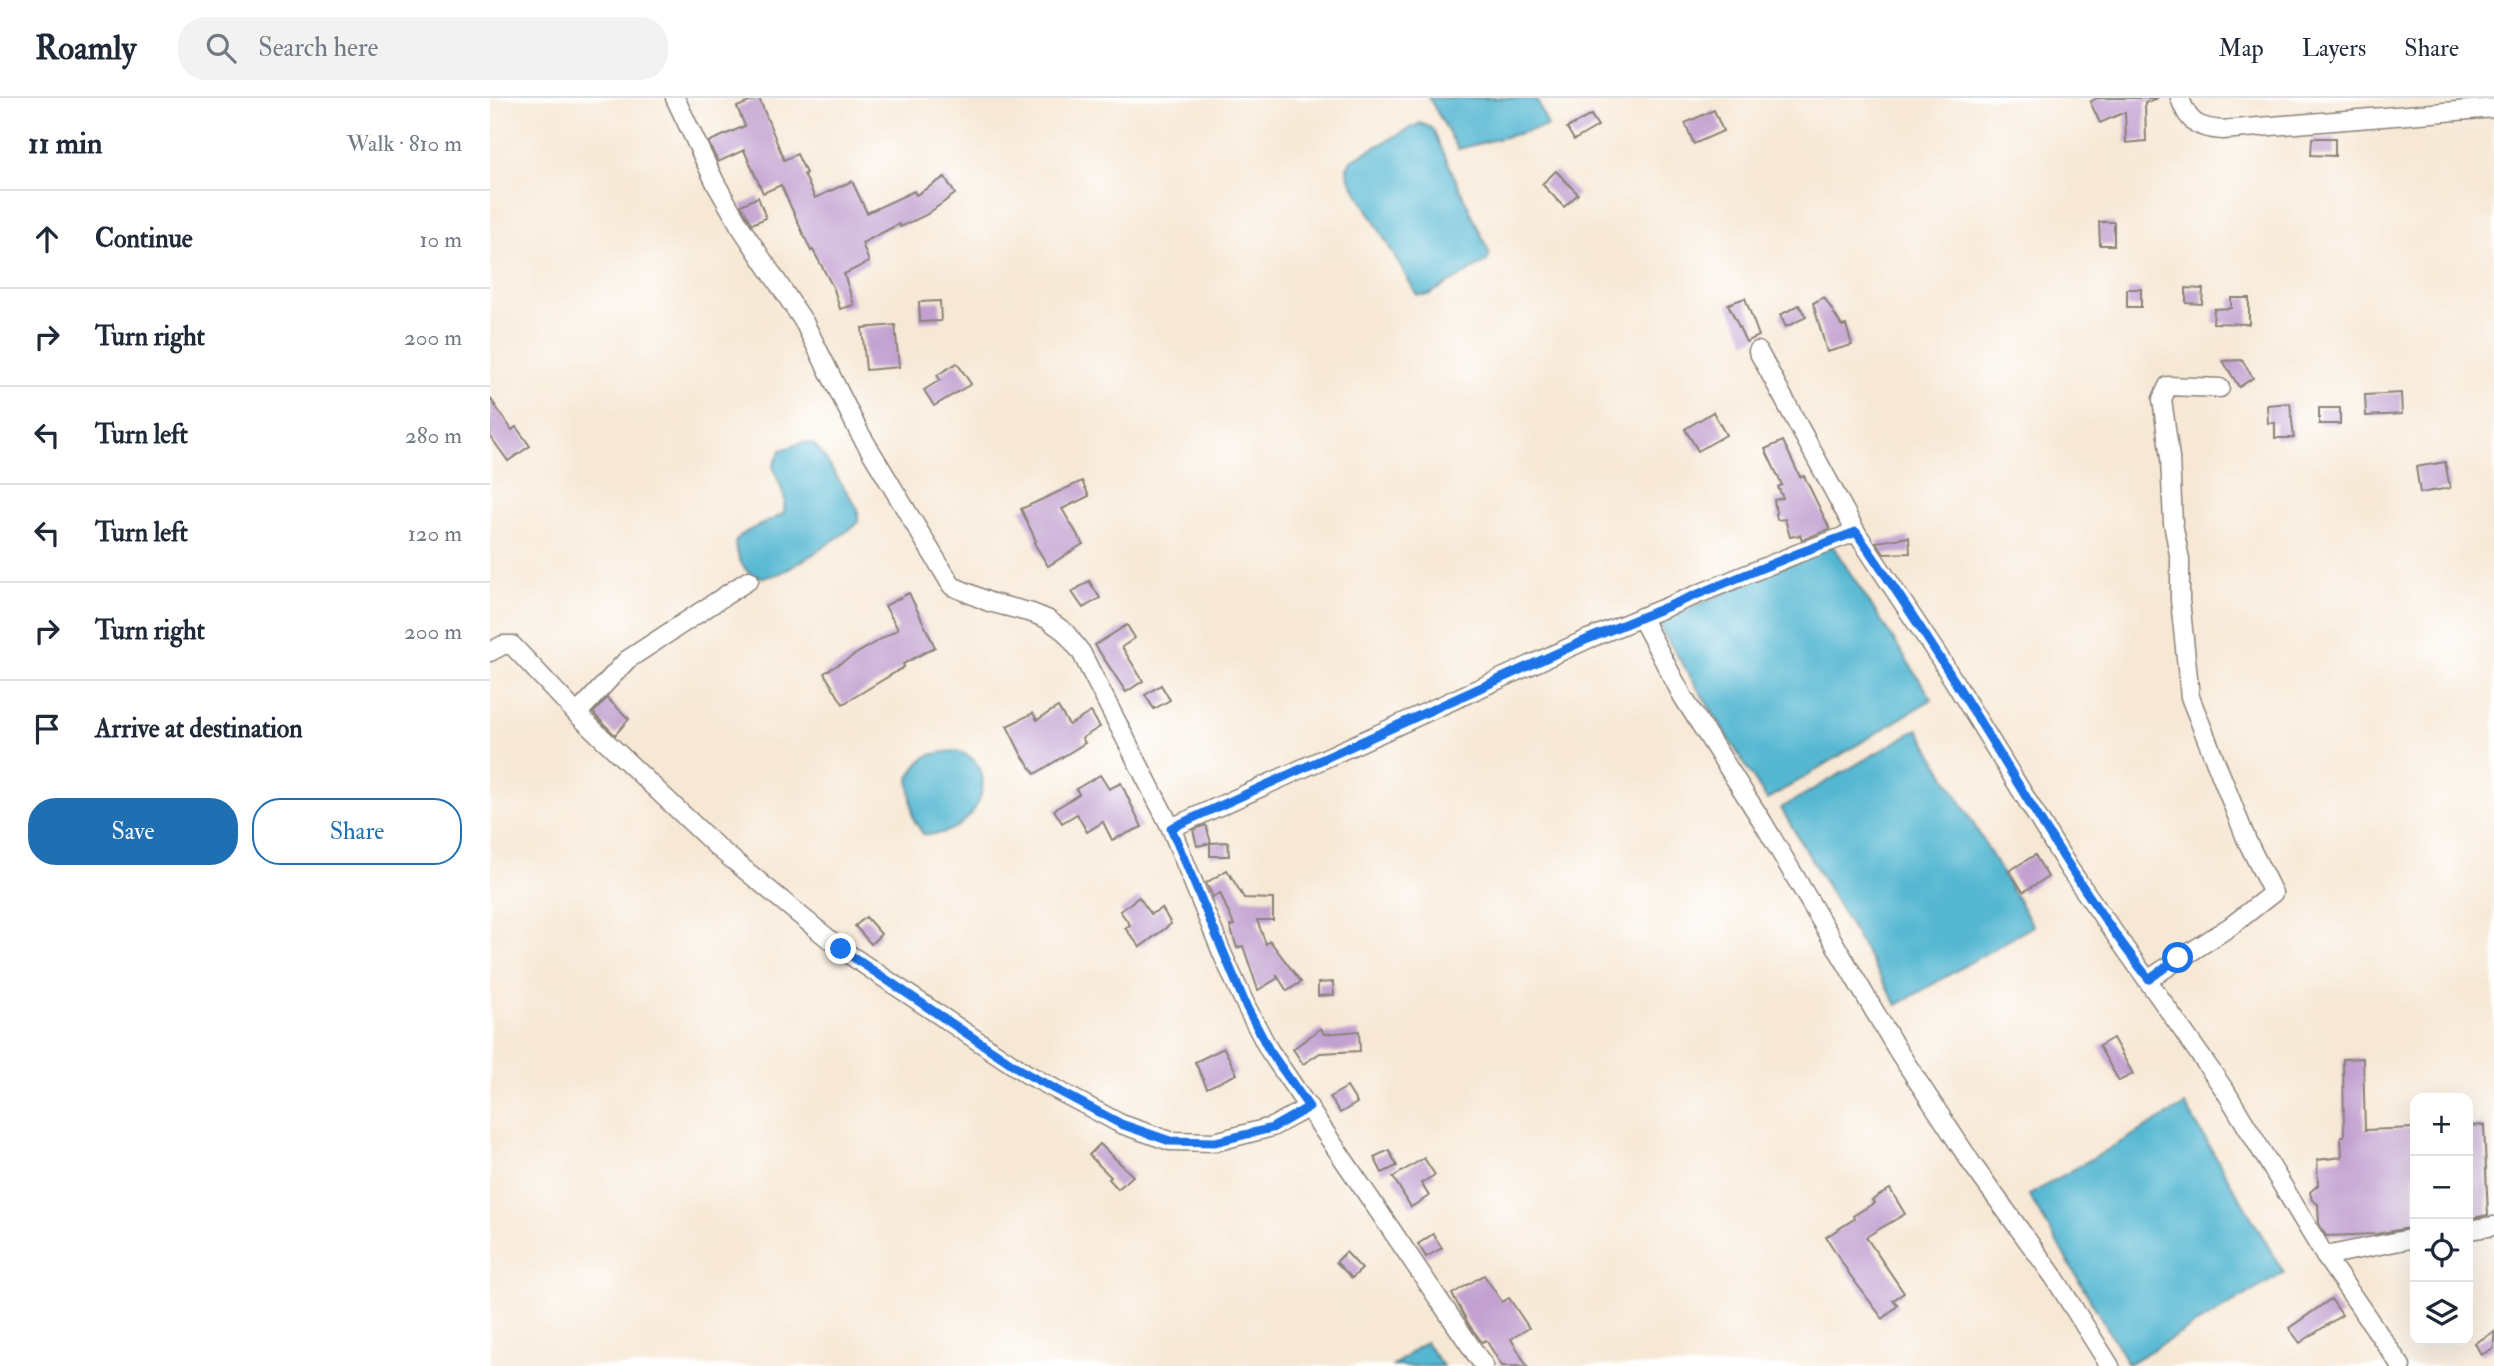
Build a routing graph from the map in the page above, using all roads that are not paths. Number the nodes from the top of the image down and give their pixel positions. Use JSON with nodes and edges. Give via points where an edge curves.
{"nodes":[{"id":1,"x":675,"y":98,"type":"edge"},
{"id":2,"x":2180,"y":98,"type":"edge"},
{"id":3,"x":2494,"y":108,"type":"edge"},
{"id":4,"x":1758,"y":351,"type":"dead end"},
{"id":5,"x":2220,"y":388,"type":"dead end"},
{"id":6,"x":1856,"y":532,"type":"junction"},
{"id":7,"x":749,"y":580,"type":"dead end"},
{"id":8,"x":1641,"y":617,"type":"junction"},
{"id":9,"x":490,"y":652,"type":"edge"},
{"id":10,"x":577,"y":714,"type":"junction"},
{"id":11,"x":1171,"y":828,"type":"junction"},
{"id":12,"x":2149,"y":979,"type":"junction"},
{"id":13,"x":1309,"y":1107,"type":"junction"},
{"id":14,"x":2494,"y":1227,"type":"edge"},
{"id":15,"x":2473,"y":1229,"type":"edge"},
{"id":16,"x":2410,"y":1239,"type":"edge"},
{"id":17,"x":2325,"y":1256,"type":"junction"},
{"id":18,"x":1484,"y":1366,"type":"edge"},
{"id":19,"x":2110,"y":1366,"type":"edge"},
{"id":20,"x":2401,"y":1366,"type":"edge"}],
"edges":[{"from":1,"to":11,"type":"street","via":[[716,184],[804,322],[859,432],[952,586],[1032,613],[1065,632],[1080,652]]},
{"from":2,"to":3,"type":"street","via":[[2192,121],[2222,130]]},
{"from":4,"to":6,"type":"street"},
{"from":5,"to":12,"type":"street","via":[[2168,386],[2162,399],[2190,697],[2246,841],[2273,893]]},
{"from":6,"to":8,"type":"street"},
{"from":6,"to":12,"type":"street","via":[[2070,870]]},
{"from":7,"to":10,"type":"street","via":[[628,660]]},
{"from":8,"to":11,"type":"street"},
{"from":8,"to":19,"type":"street","via":[[1683,697],[1898,1051]]},
{"from":9,"to":10,"type":"street","via":[[512,645]]},
{"from":10,"to":13,"type":"street","via":[[716,846],[841,949],[1027,1074],[1121,1124],[1170,1141],[1215,1142],[1272,1128]]},
{"from":11,"to":13,"type":"street","via":[[1247,1008],[1269,1050]]},
{"from":12,"to":17,"type":"street","via":[[2226,1092]]},
{"from":13,"to":18,"type":"street"},
{"from":14,"to":15,"type":"street"},
{"from":16,"to":17,"type":"street"},
{"from":17,"to":20,"type":"street"}]}
